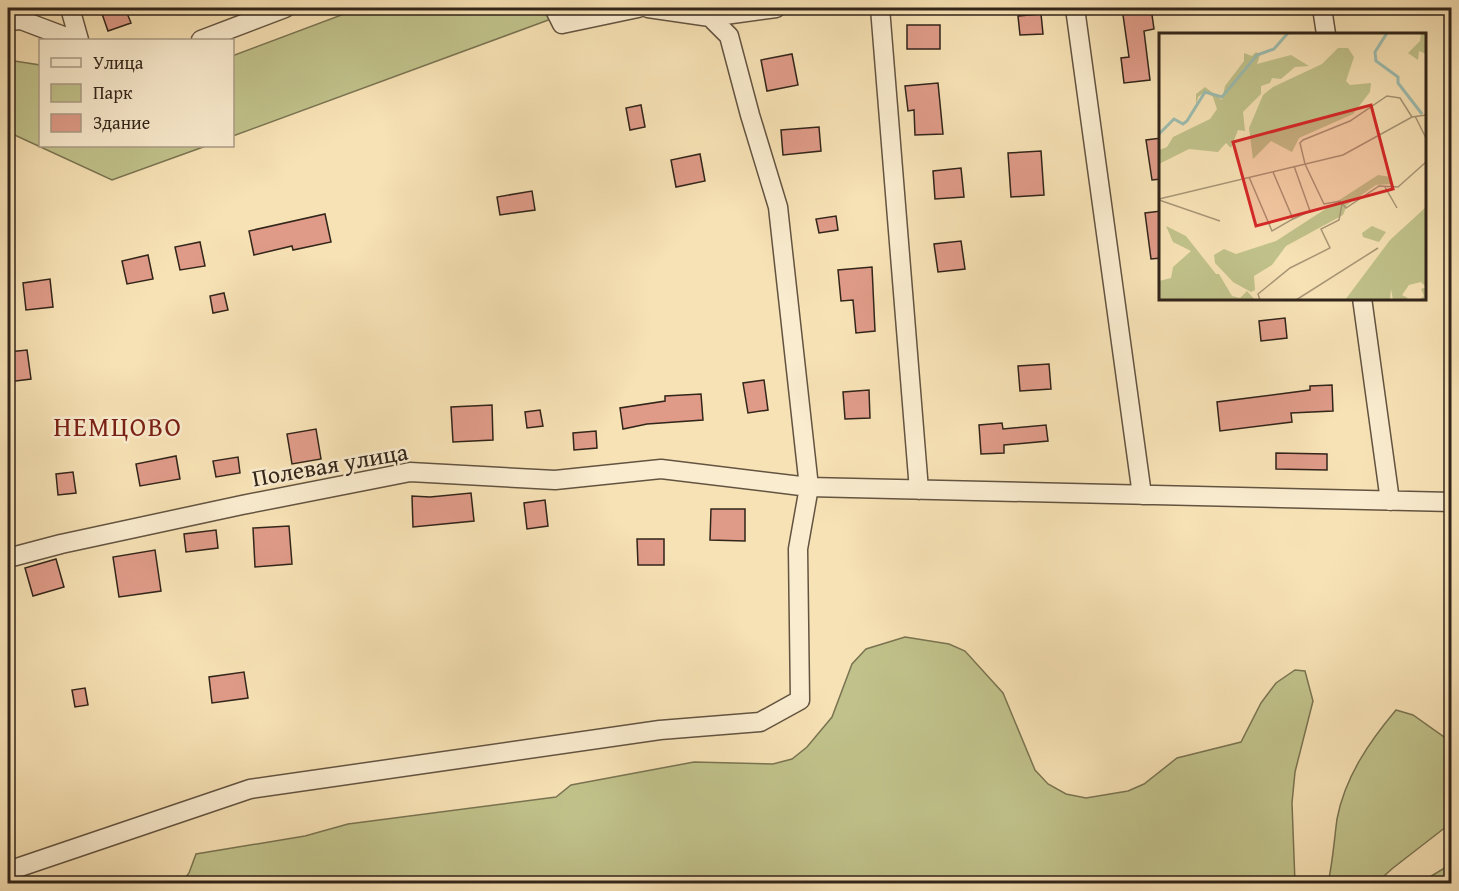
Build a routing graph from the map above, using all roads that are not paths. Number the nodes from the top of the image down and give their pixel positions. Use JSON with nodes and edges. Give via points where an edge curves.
{"nodes":[{"id":1,"x":70,"y":8,"type":"edge"},
{"id":2,"x":285,"y":8,"type":"edge"},
{"id":3,"x":554,"y":8,"type":"edge"},
{"id":4,"x":638,"y":8,"type":"edge"},
{"id":5,"x":648,"y":8,"type":"edge"},
{"id":6,"x":776,"y":8,"type":"edge"},
{"id":7,"x":880,"y":8,"type":"edge"},
{"id":8,"x":1075,"y":8,"type":"edge"},
{"id":9,"x":1322,"y":8,"type":"edge"},
{"id":10,"x":710,"y":17,"type":"junction"},
{"id":11,"x":8,"y":21,"type":"edge"},
{"id":12,"x":1326,"y":33,"type":"edge"},
{"id":13,"x":71,"y":39,"type":"edge"},
{"id":14,"x":79,"y":39,"type":"edge"},
{"id":15,"x":204,"y":39,"type":"edge"},
{"id":16,"x":1362,"y":300,"type":"edge"},
{"id":17,"x":809,"y":487,"type":"junction"},
{"id":18,"x":920,"y":490,"type":"junction"},
{"id":19,"x":1142,"y":495,"type":"junction"},
{"id":20,"x":1390,"y":501,"type":"junction"},
{"id":21,"x":1452,"y":502,"type":"edge"},
{"id":22,"x":8,"y":558,"type":"edge"},
{"id":23,"x":8,"y":871,"type":"edge"}],
"edges":[{"from":1,"to":14,"type":"street"},
{"from":2,"to":15,"type":"street"},
{"from":3,"to":4,"type":"street","via":[[562,24]]},
{"from":5,"to":10,"type":"street"},
{"from":6,"to":10,"type":"street"},
{"from":7,"to":18,"type":"street"},
{"from":8,"to":19,"type":"street"},
{"from":9,"to":12,"type":"street"},
{"from":10,"to":17,"type":"street","via":[[729,36],[778,207]]},
{"from":11,"to":13,"type":"street","via":[[21,20]]},
{"from":16,"to":20,"type":"street"},
{"from":17,"to":18,"type":"street","name":"Полевая улица"},
{"from":17,"to":22,"type":"street","name":"Полевая улица","via":[[661,469],[555,480],[410,472]]},
{"from":17,"to":23,"type":"street","via":[[798,549],[800,700],[760,722],[660,730],[250,789]]},
{"from":18,"to":19,"type":"street","name":"Полевая улица"},
{"from":19,"to":20,"type":"street","name":"Полевая улица"},
{"from":20,"to":21,"type":"street","name":"Полевая улица"}]}
